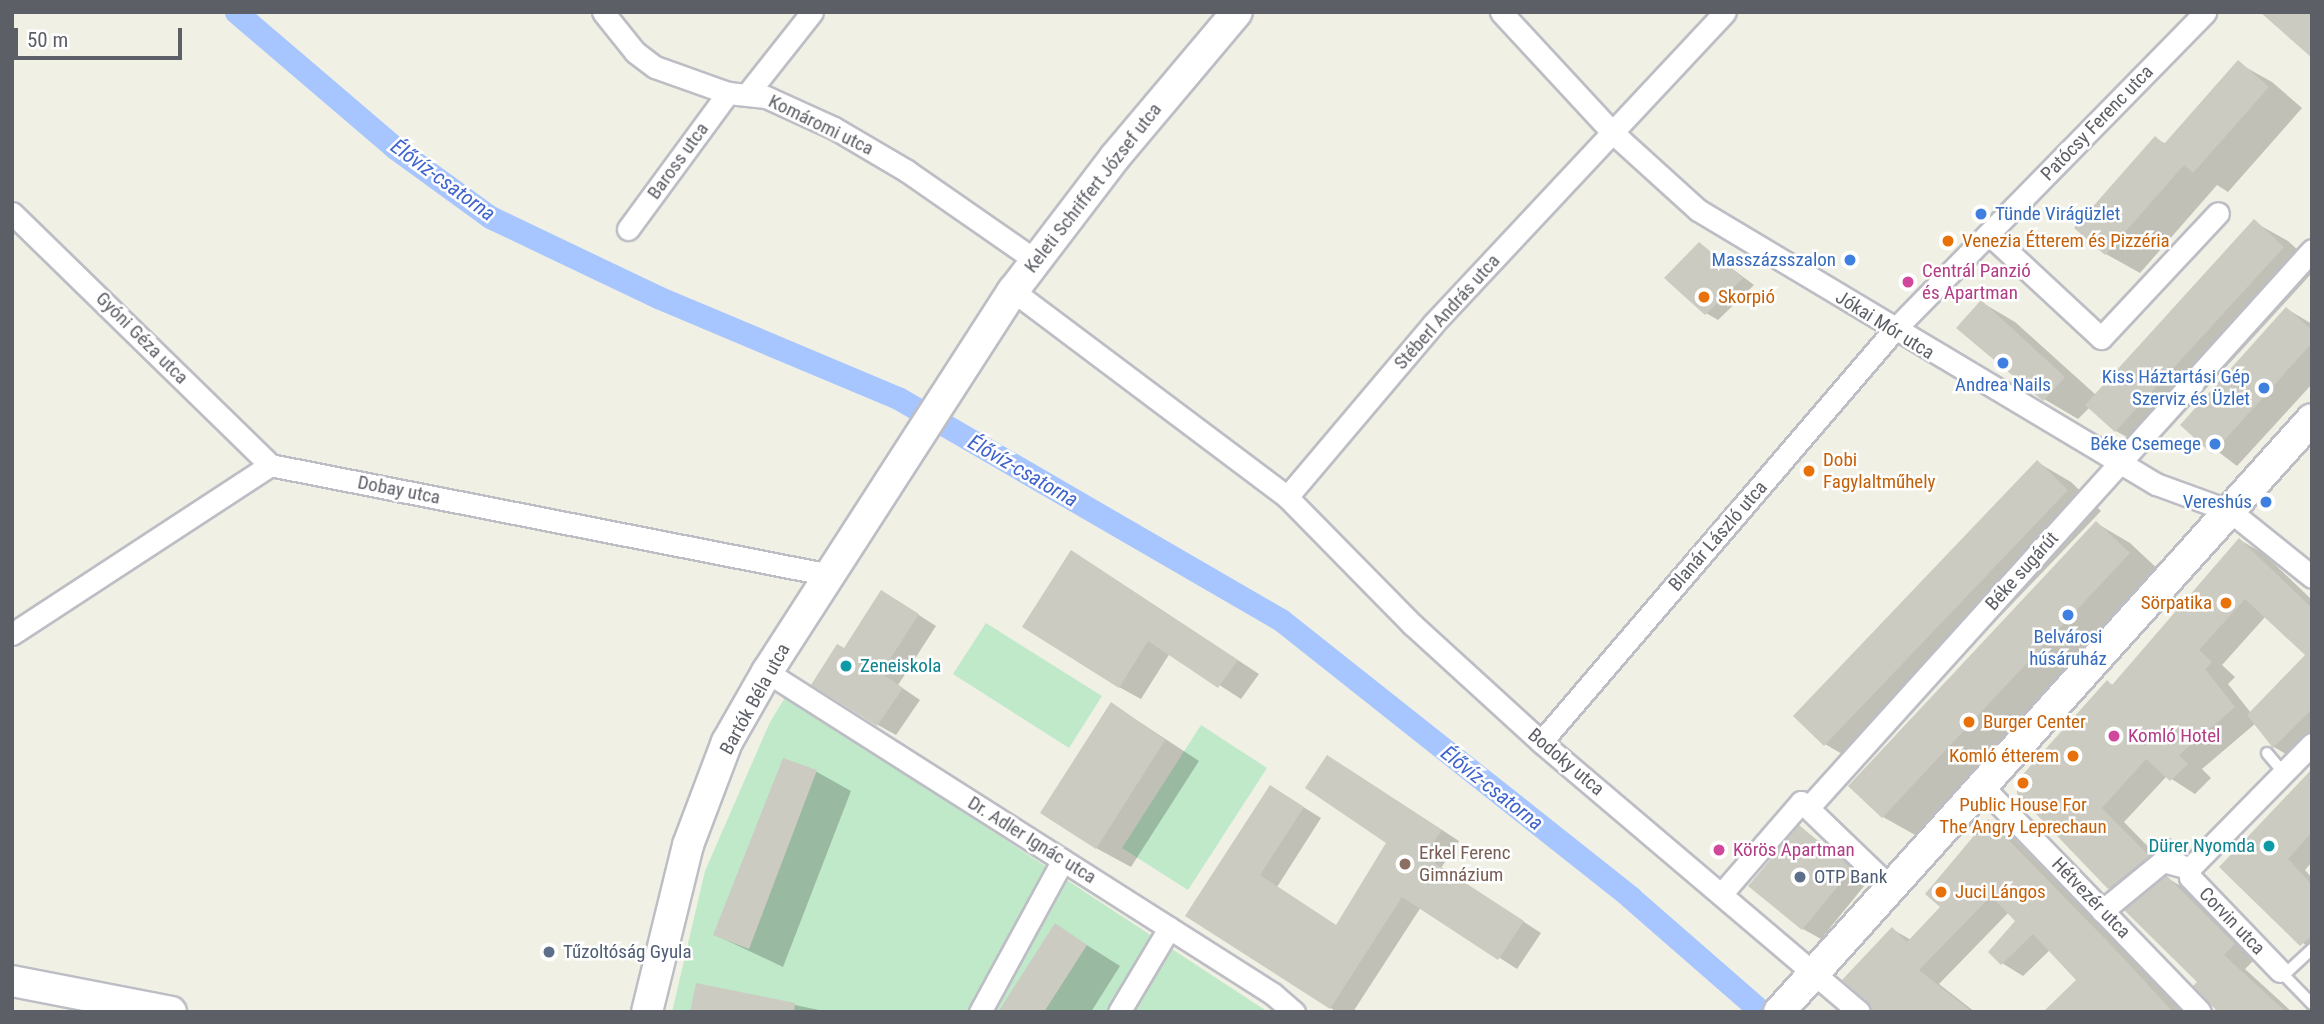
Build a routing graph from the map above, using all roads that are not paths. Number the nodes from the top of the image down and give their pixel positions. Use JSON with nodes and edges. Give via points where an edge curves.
{"nodes":[{"id":1,"x":603,"y":12,"type":"edge"},
{"id":2,"x":812,"y":12,"type":"edge"},
{"id":3,"x":1237,"y":12,"type":"edge"},
{"id":4,"x":1501,"y":12,"type":"edge"},
{"id":5,"x":1725,"y":12,"type":"edge"},
{"id":6,"x":2205,"y":12,"type":"edge"},
{"id":7,"x":738,"y":93,"type":"junction"},
{"id":8,"x":1612,"y":132,"type":"junction"},
{"id":9,"x":2218,"y":213,"type":"dead end"},
{"id":10,"x":12,"y":214,"type":"edge"},
{"id":11,"x":628,"y":229,"type":"dead end"},
{"id":12,"x":1989,"y":234,"type":"junction"},
{"id":13,"x":2312,"y":250,"type":"edge"},
{"id":14,"x":1035,"y":260,"type":"junction"},
{"id":15,"x":1013,"y":291,"type":"junction"},
{"id":16,"x":1894,"y":330,"type":"junction"},
{"id":17,"x":2312,"y":419,"type":"edge"},
{"id":18,"x":909,"y":452,"type":"joint"},
{"id":19,"x":2119,"y":463,"type":"junction"},
{"id":20,"x":270,"y":465,"type":"junction"},
{"id":21,"x":1287,"y":497,"type":"junction"},
{"id":22,"x":2230,"y":511,"type":"junction"},
{"id":23,"x":830,"y":575,"type":"junction"},
{"id":24,"x":2312,"y":577,"type":"edge"},
{"id":25,"x":12,"y":634,"type":"edge"},
{"id":26,"x":767,"y":672,"type":"junction"},
{"id":27,"x":1541,"y":742,"type":"junction"},
{"id":28,"x":2312,"y":744,"type":"edge"},
{"id":29,"x":2267,"y":753,"type":"dead end"},
{"id":30,"x":2284,"y":773,"type":"junction"},
{"id":31,"x":1982,"y":785,"type":"junction"},
{"id":32,"x":1808,"y":808,"type":"junction"},
{"id":33,"x":2167,"y":845,"type":"dead end"},
{"id":34,"x":1063,"y":860,"type":"junction"},
{"id":35,"x":2190,"y":868,"type":"junction"},
{"id":36,"x":1890,"y":887,"type":"junction"},
{"id":37,"x":1723,"y":892,"type":"junction"},
{"id":38,"x":2102,"y":911,"type":"junction"},
{"id":39,"x":1169,"y":928,"type":"junction"},
{"id":40,"x":2312,"y":949,"type":"edge"},
{"id":41,"x":1815,"y":971,"type":"junction"},
{"id":42,"x":2282,"y":973,"type":"junction"},
{"id":43,"x":12,"y":981,"type":"edge"},
{"id":44,"x":2312,"y":1004,"type":"edge"},
{"id":45,"x":172,"y":1012,"type":"edge"},
{"id":46,"x":647,"y":1012,"type":"edge"},
{"id":47,"x":980,"y":1012,"type":"edge"},
{"id":48,"x":1119,"y":1012,"type":"edge"},
{"id":49,"x":1294,"y":1012,"type":"edge"},
{"id":50,"x":1779,"y":1012,"type":"edge"},
{"id":51,"x":1859,"y":1012,"type":"edge"},
{"id":52,"x":2200,"y":1012,"type":"edge"}],
"edges":[{"from":1,"to":7,"type":"street","name":"Komáromi utca","via":[[645,60],[669,74]]},
{"from":2,"to":7,"type":"street","name":"Baross utca"},
{"from":3,"to":14,"type":"main road","name":"Keleti Schriffert József utca"},
{"from":4,"to":8,"type":"street","name":"Jókai Mór utca"},
{"from":5,"to":8,"type":"street","name":"Stéberl András utca"},
{"from":6,"to":12,"type":"street","name":"Patócsy Ferenc utca"},
{"from":7,"to":11,"type":"street","name":"Baross utca"},
{"from":7,"to":14,"type":"street","name":"Komáromi utca","via":[[788,105],[907,171]]},
{"from":8,"to":16,"type":"street","name":"Jókai Mór utca","via":[[1698,209]]},
{"from":8,"to":21,"type":"street","name":"Stéberl András utca","via":[[1433,324]]},
{"from":9,"to":12,"type":"street","via":[[2101,338]]},
{"from":10,"to":20,"type":"street","name":"Gyóni Géza utca"},
{"from":12,"to":16,"type":"street","name":"Patócsy Ferenc utca"},
{"from":13,"to":19,"type":"street","name":"Béke sugárút"},
{"from":14,"to":15,"type":"main road","name":"Keleti Schriffert József utca"},
{"from":15,"to":18,"type":"main road","name":"Keleti Schriffert József utca"},
{"from":15,"to":21,"type":"street"},
{"from":16,"to":19,"type":"street","name":"Jókai Mór utca"},
{"from":16,"to":27,"type":"street","name":"Blanár László utca"},
{"from":17,"to":22,"type":"main road"},
{"from":18,"to":23,"type":"main road","name":"Bartók Béla utca"},
{"from":19,"to":22,"type":"street","name":"Jókai Mór utca","via":[[2156,484]]},
{"from":19,"to":32,"type":"street","name":"Béke sugárút"},
{"from":20,"to":23,"type":"street","name":"Dobay utca"},
{"from":20,"to":25,"type":"street"},
{"from":21,"to":27,"type":"street","name":"Bodoky utca","via":[[1413,625]]},
{"from":22,"to":24,"type":"street","name":"Jókai Mór utca"},
{"from":22,"to":31,"type":"main road"},
{"from":23,"to":26,"type":"main road","name":"Bartók Béla utca"},
{"from":26,"to":34,"type":"street","name":"Dr. Adler Ignác utca"},
{"from":26,"to":46,"type":"main road","name":"Bartók Béla utca","via":[[727,742],[688,845]]},
{"from":27,"to":37,"type":"street","name":"Bodoky utca"},
{"from":28,"to":30,"type":"street","name":"Corvin utca"},
{"from":29,"to":30,"type":"lane"},
{"from":30,"to":35,"type":"street","name":"Corvin utca"},
{"from":31,"to":36,"type":"main road"},
{"from":31,"to":38,"type":"street","name":"Hétvezér utca"},
{"from":32,"to":36,"type":"street"},
{"from":32,"to":37,"type":"street","name":"Béke sugárút","via":[[1801,802]]},
{"from":33,"to":35,"type":"lane"},
{"from":34,"to":39,"type":"street","name":"Dr. Adler Ignác utca"},
{"from":34,"to":47,"type":"street"},
{"from":35,"to":38,"type":"street","name":"Corvin utca","via":[[2162,861]]},
{"from":35,"to":42,"type":"street","name":"Corvin utca","via":[[2190,877]]},
{"from":36,"to":41,"type":"main road"},
{"from":37,"to":41,"type":"street","name":"Bodoky utca"},
{"from":38,"to":52,"type":"street","name":"Hétvezér utca"},
{"from":39,"to":48,"type":"street"},
{"from":39,"to":49,"type":"street","name":"Dr. Adler Ignác utca"},
{"from":40,"to":42,"type":"lane"},
{"from":41,"to":50,"type":"main road"},
{"from":41,"to":51,"type":"street","name":"Bodoky utca"},
{"from":42,"to":44,"type":"lane"},
{"from":43,"to":45,"type":"main road"}]}
